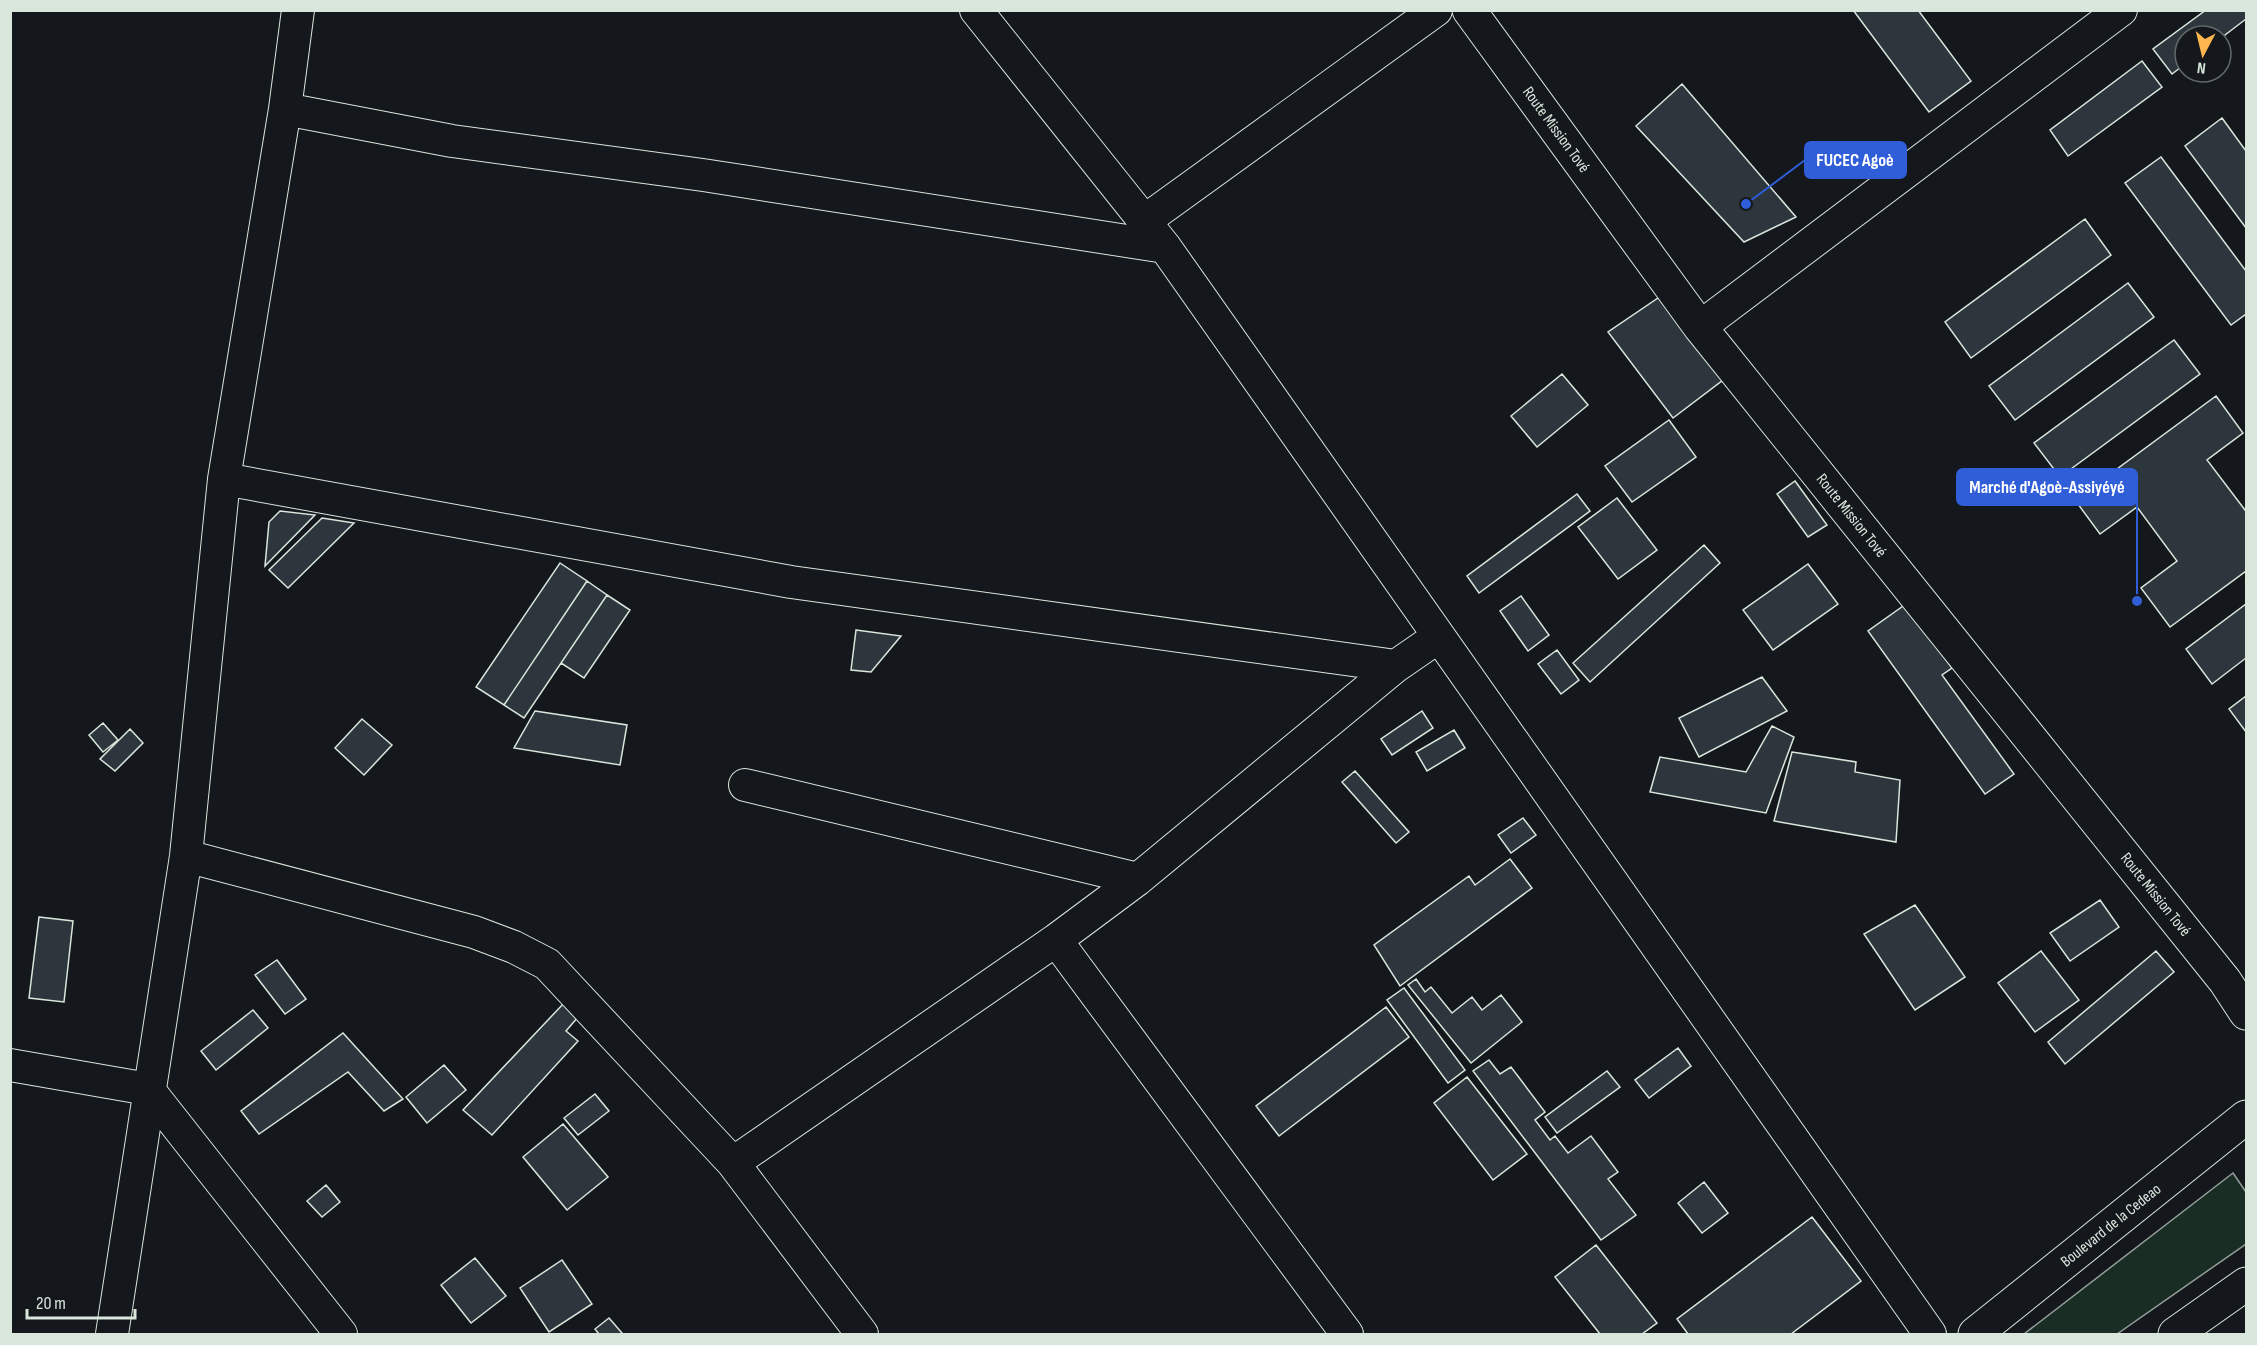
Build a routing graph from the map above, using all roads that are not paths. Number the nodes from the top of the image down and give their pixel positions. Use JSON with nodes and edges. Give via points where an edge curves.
{"nodes":[{"id":1,"x":298,"y":10,"type":"edge"},
{"id":2,"x":976,"y":10,"type":"edge"},
{"id":3,"x":1436,"y":10,"type":"edge"},
{"id":4,"x":1469,"y":10,"type":"edge"},
{"id":5,"x":2121,"y":10,"type":"edge"},
{"id":6,"x":285,"y":109,"type":"junction"},
{"id":7,"x":1143,"y":222,"type":"junction"},
{"id":8,"x":1165,"y":247,"type":"junction"},
{"id":9,"x":1700,"y":327,"type":"junction"},
{"id":10,"x":224,"y":479,"type":"junction"},
{"id":11,"x":1438,"y":637,"type":"junction"},
{"id":12,"x":1396,"y":666,"type":"junction"},
{"id":13,"x":745,"y":785,"type":"dead end"},
{"id":14,"x":186,"y":856,"type":"junction"},
{"id":15,"x":1138,"y":879,"type":"junction"},
{"id":16,"x":1056,"y":940,"type":"junction"},
{"id":17,"x":2247,"y":1013,"type":"edge"},
{"id":18,"x":10,"y":1065,"type":"edge"},
{"id":19,"x":148,"y":1089,"type":"junction"},
{"id":20,"x":2247,"y":1117,"type":"edge"},
{"id":21,"x":734,"y":1163,"type":"junction"},
{"id":22,"x":2247,"y":1284,"type":"edge"},
{"id":23,"x":112,"y":1335,"type":"edge"},
{"id":24,"x":341,"y":1335,"type":"edge"},
{"id":25,"x":862,"y":1335,"type":"edge"},
{"id":26,"x":1347,"y":1335,"type":"edge"},
{"id":27,"x":1930,"y":1335,"type":"edge"},
{"id":28,"x":1975,"y":1335,"type":"edge"},
{"id":29,"x":2175,"y":1335,"type":"edge"}],
"edges":[{"from":1,"to":6,"type":"street"},
{"from":2,"to":7,"type":"street"},
{"from":3,"to":7,"type":"street"},
{"from":4,"to":9,"type":"street","name":"Route Mission Tové"},
{"from":5,"to":9,"type":"street"},
{"from":6,"to":8,"type":"street","via":[[452,141],[703,175]]},
{"from":6,"to":10,"type":"street"},
{"from":7,"to":8,"type":"street"},
{"from":8,"to":11,"type":"street"},
{"from":9,"to":17,"type":"street","name":"Route Mission Tové"},
{"from":10,"to":12,"type":"street","via":[[791,582]]},
{"from":10,"to":14,"type":"street"},
{"from":11,"to":12,"type":"street"},
{"from":11,"to":27,"type":"street"},
{"from":12,"to":15,"type":"street"},
{"from":13,"to":15,"type":"street"},
{"from":14,"to":19,"type":"street"},
{"from":14,"to":21,"type":"street","via":[[474,932],[547,964]]},
{"from":15,"to":16,"type":"street"},
{"from":16,"to":21,"type":"street"},
{"from":16,"to":26,"type":"street"},
{"from":18,"to":19,"type":"street"},
{"from":19,"to":23,"type":"street"},
{"from":19,"to":24,"type":"street"},
{"from":20,"to":28,"type":"street","name":"Boulevard de la Cedeao"},
{"from":21,"to":25,"type":"street"},
{"from":22,"to":29,"type":"street"}]}
